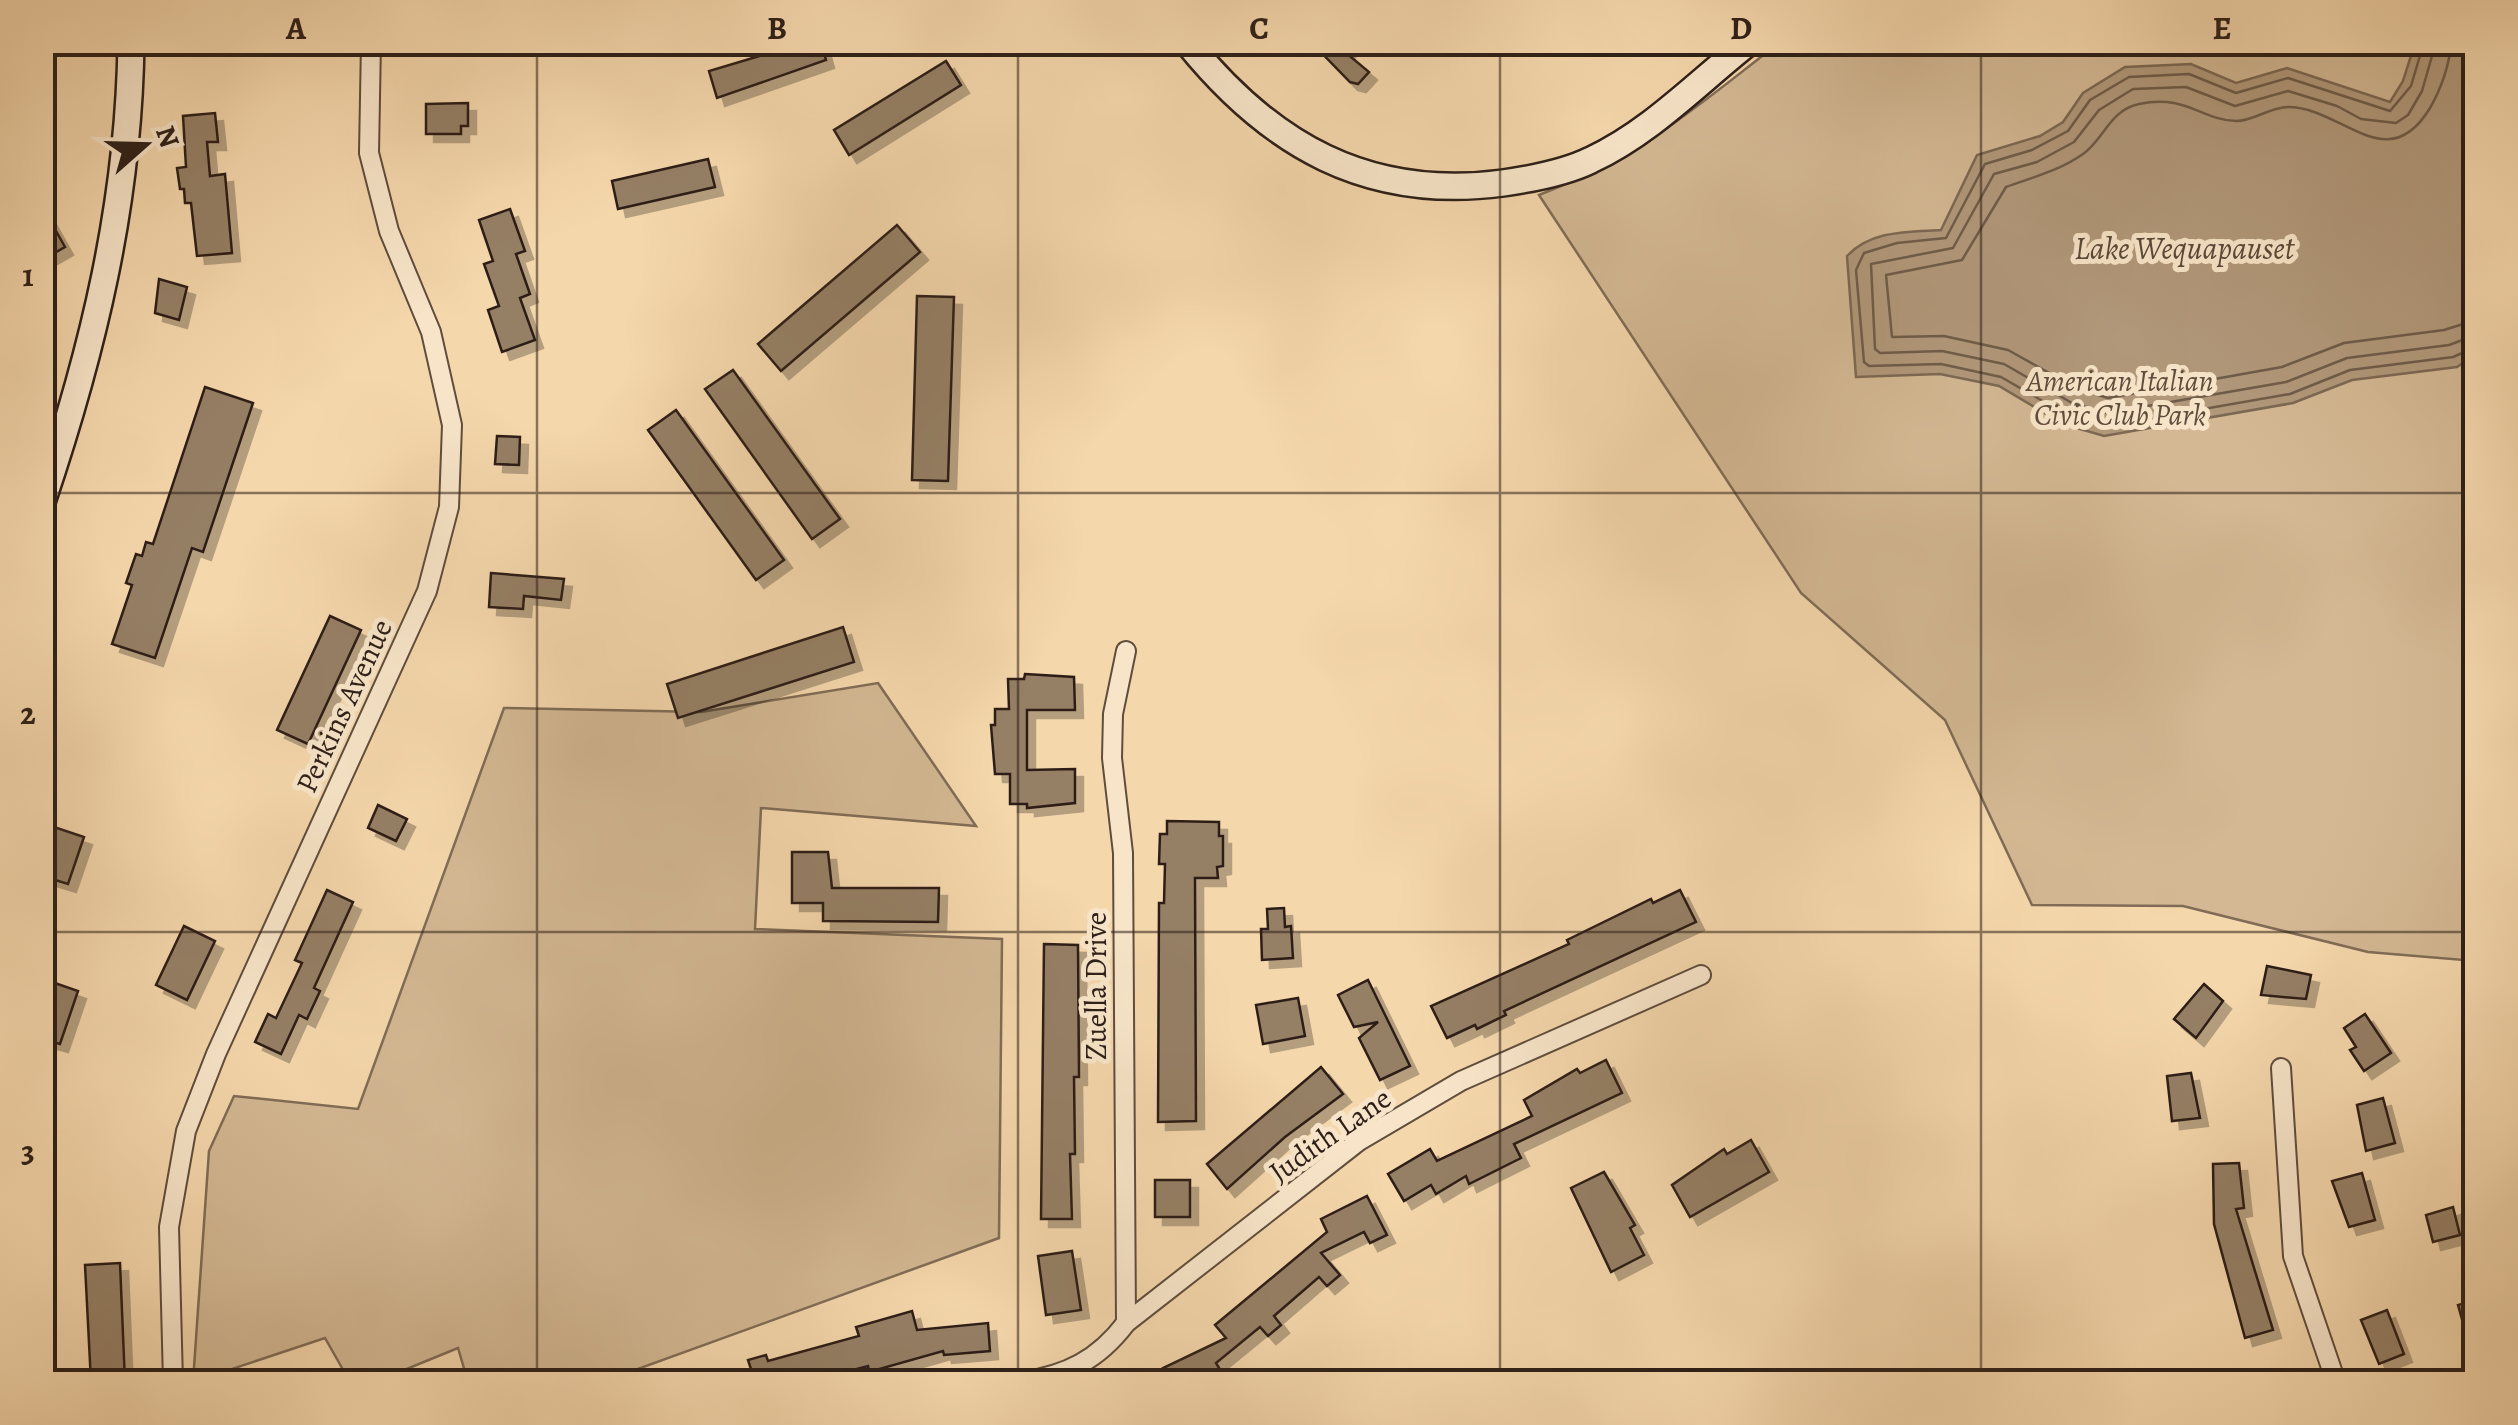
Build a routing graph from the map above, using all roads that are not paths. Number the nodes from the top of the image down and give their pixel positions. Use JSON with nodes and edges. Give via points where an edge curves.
{"nodes":[{"id":1,"x":131,"y":42,"type":"edge"},
{"id":2,"x":371,"y":42,"type":"edge"},
{"id":3,"x":1187,"y":42,"type":"edge"},
{"id":4,"x":1749,"y":42,"type":"edge"},
{"id":5,"x":42,"y":502,"type":"edge"},
{"id":6,"x":1126,"y":651,"type":"dead end"},
{"id":7,"x":1700,"y":975,"type":"dead end"},
{"id":8,"x":2281,"y":1068,"type":"dead end"},
{"id":9,"x":1126,"y":1323,"type":"junction"},
{"id":10,"x":172,"y":1382,"type":"edge"},
{"id":11,"x":1022,"y":1382,"type":"edge"},
{"id":12,"x":2336,"y":1382,"type":"edge"}],
"edges":[{"from":1,"to":5,"type":"street","via":[[128,136],[112,252],[87,362]]},
{"from":2,"to":10,"type":"street","name":"Perkins Avenue","via":[[369,153],[444,387],[452,424],[448,507],[428,592],[186,1131],[169,1227]]},
{"from":3,"to":4,"type":"street","via":[[1244,107],[1300,146],[1360,174],[1414,186],[1474,187],[1589,162],[1652,124]]},
{"from":6,"to":9,"type":"street","name":"Zuella Drive","via":[[1112,758],[1123,853]]},
{"from":7,"to":9,"type":"street","name":"Judith Lane","via":[[1461,1081],[1359,1142]]},
{"from":8,"to":12,"type":"street","via":[[2292,1256]]},
{"from":9,"to":11,"type":"street","name":"Judith Lane","via":[[1109,1346],[1066,1374]]}]}
